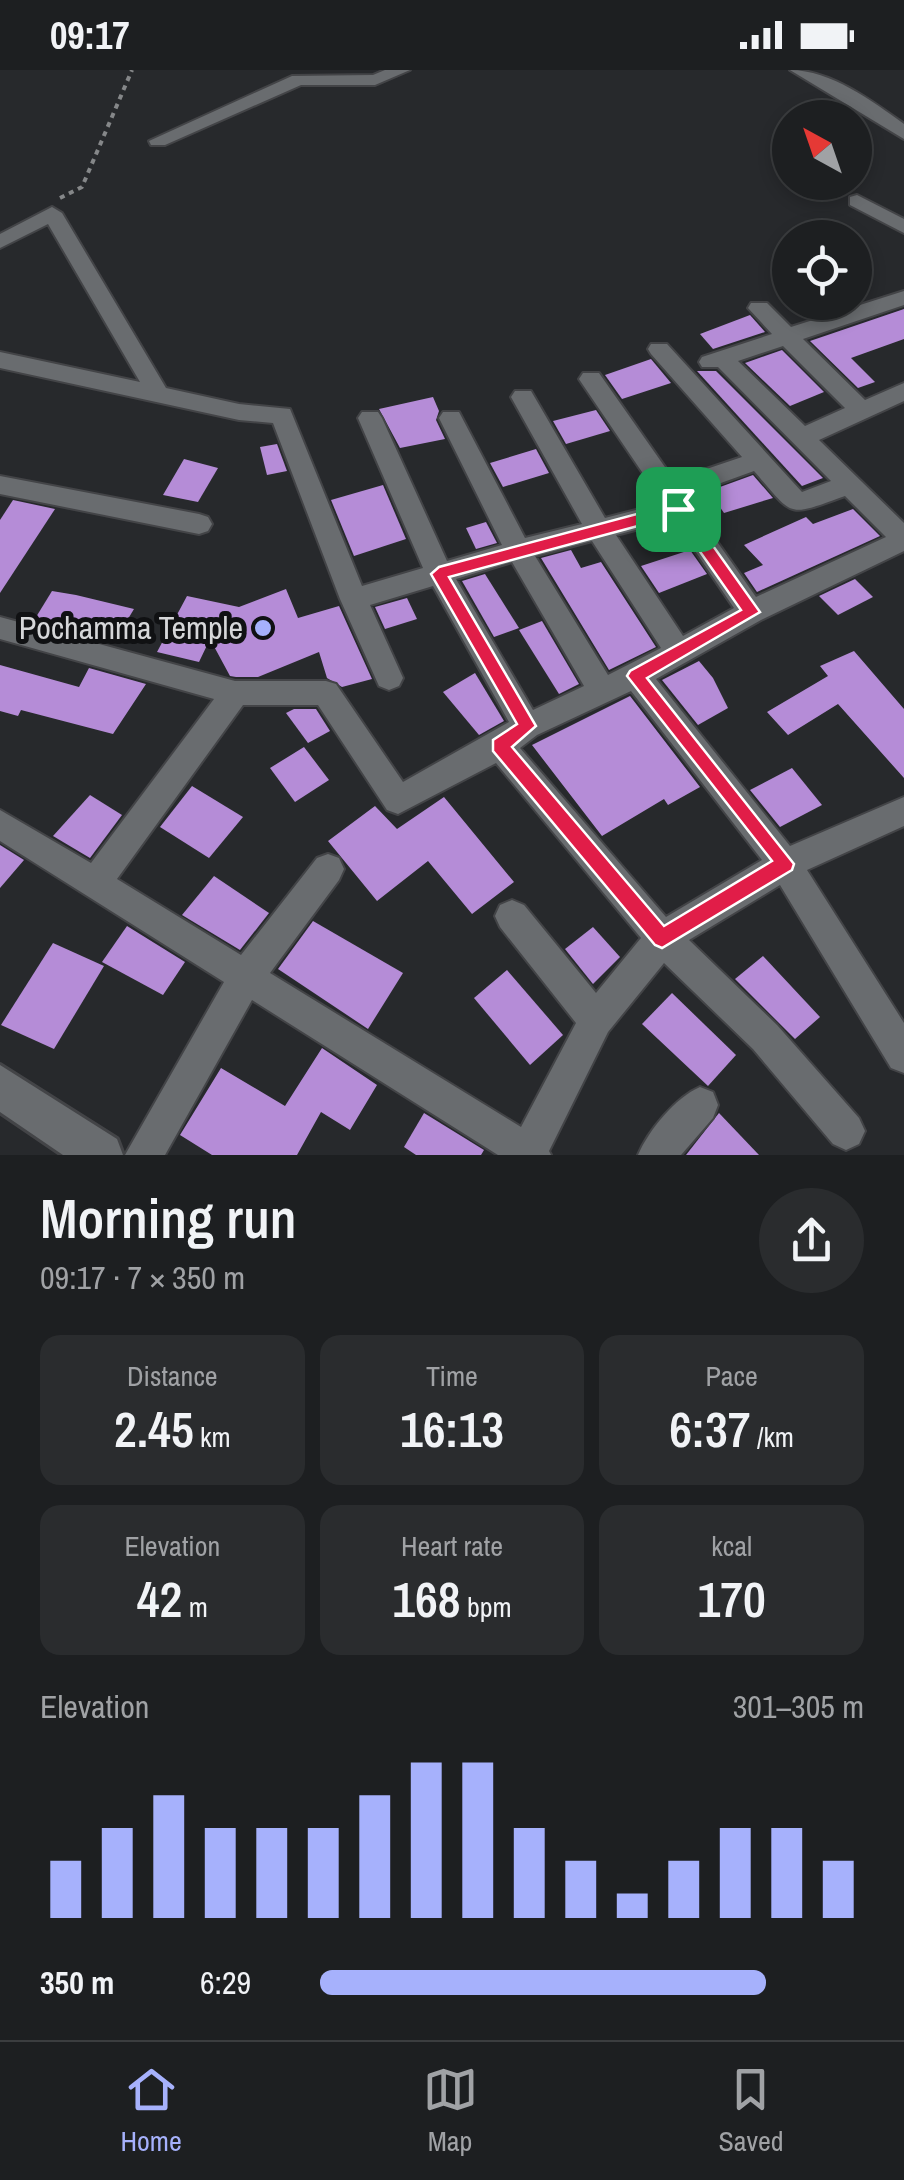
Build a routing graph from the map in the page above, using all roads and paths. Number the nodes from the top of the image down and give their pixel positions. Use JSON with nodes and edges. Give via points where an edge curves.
{"nodes":[{"id":1,"x":132,"y":70,"type":"edge"},
{"id":2,"x":402,"y":70,"type":"edge"},
{"id":3,"x":799,"y":70,"type":"edge"},
{"id":4,"x":904,"y":133,"type":"edge"},
{"id":5,"x":158,"y":141,"type":"dead end"},
{"id":6,"x":82,"y":188,"type":"dead end"},
{"id":7,"x":858,"y":202,"type":"dead end"},
{"id":8,"x":904,"y":228,"type":"edge"},
{"id":9,"x":0,"y":242,"type":"edge"},
{"id":10,"x":904,"y":298,"type":"edge"},
{"id":11,"x":759,"y":308,"type":"dead end"},
{"id":12,"x":788,"y":336,"type":"junction"},
{"id":13,"x":659,"y":350,"type":"dead end"},
{"id":14,"x":722,"y":358,"type":"junction"},
{"id":15,"x":0,"y":360,"type":"edge"},
{"id":16,"x":680,"y":373,"type":"junction"},
{"id":17,"x":591,"y":378,"type":"dead end"},
{"id":18,"x":904,"y":391,"type":"edge"},
{"id":19,"x":158,"y":394,"type":"junction"},
{"id":20,"x":523,"y":397,"type":"dead end"},
{"id":21,"x":862,"y":410,"type":"junction"},
{"id":22,"x":370,"y":418,"type":"dead end"},
{"id":23,"x":450,"y":418,"type":"dead end"},
{"id":24,"x":802,"y":438,"type":"junction"},
{"id":25,"x":760,"y":460,"type":"junction"},
{"id":26,"x":0,"y":485,"type":"edge"},
{"id":27,"x":848,"y":485,"type":"junction"},
{"id":28,"x":673,"y":500,"type":"junction"},
{"id":29,"x":199,"y":524,"type":"dead end"},
{"id":30,"x":600,"y":532,"type":"junction"},
{"id":31,"x":904,"y":539,"type":"edge"},
{"id":32,"x":518,"y":550,"type":"junction"},
{"id":33,"x":439,"y":574,"type":"junction"},
{"id":34,"x":354,"y":600,"type":"junction"},
{"id":35,"x":752,"y":612,"type":"junction"},
{"id":36,"x":4,"y":636,"type":"edge"},
{"id":37,"x":678,"y":651,"type":"junction"},
{"id":38,"x":636,"y":676,"type":"junction"},
{"id":39,"x":389,"y":678,"type":"dead end"},
{"id":40,"x":603,"y":692,"type":"junction"},
{"id":41,"x":235,"y":693,"type":"junction"},
{"id":42,"x":528,"y":726,"type":"junction"},
{"id":43,"x":500,"y":746,"type":"junction"},
{"id":44,"x":904,"y":811,"type":"edge"},
{"id":45,"x":0,"y":824,"type":"edge"},
{"id":46,"x":785,"y":864,"type":"junction"},
{"id":47,"x":328,"y":869,"type":"dead end"},
{"id":48,"x":95,"y":883,"type":"junction"},
{"id":49,"x":512,"y":916,"type":"dead end"},
{"id":50,"x":662,"y":938,"type":"junction"},
{"id":51,"x":245,"y":978,"type":"junction"},
{"id":52,"x":596,"y":1020,"type":"junction"},
{"id":53,"x":904,"y":1055,"type":"edge"},
{"id":54,"x":0,"y":1086,"type":"edge"},
{"id":55,"x":700,"y":1105,"type":"dead end"},
{"id":56,"x":846,"y":1131,"type":"dead end"},
{"id":57,"x":529,"y":1154,"type":"edge"},
{"id":58,"x":101,"y":1155,"type":"edge"},
{"id":59,"x":144,"y":1155,"type":"edge"},
{"id":60,"x":658,"y":1155,"type":"edge"}],
"edges":[{"from":1,"to":6,"type":"path"},
{"from":2,"to":5,"type":"street","via":[[374,80],[298,80]]},
{"from":3,"to":4,"type":"street"},
{"from":7,"to":8,"type":"street"},
{"from":9,"to":19,"type":"street","via":[[52,213]]},
{"from":10,"to":12,"type":"street"},
{"from":11,"to":12,"type":"street"},
{"from":12,"to":14,"type":"street"},
{"from":12,"to":21,"type":"street"},
{"from":13,"to":16,"type":"street"},
{"from":14,"to":16,"type":"street"},
{"from":14,"to":24,"type":"street"},
{"from":15,"to":19,"type":"street"},
{"from":16,"to":25,"type":"street"},
{"from":17,"to":28,"type":"street"},
{"from":18,"to":21,"type":"street"},
{"from":19,"to":34,"type":"street","via":[[282,415]]},
{"from":20,"to":30,"type":"street"},
{"from":21,"to":24,"type":"street"},
{"from":22,"to":33,"type":"street"},
{"from":23,"to":32,"type":"street"},
{"from":24,"to":27,"type":"street"},
{"from":25,"to":27,"type":"street","via":[[797,503]]},
{"from":25,"to":28,"type":"street"},
{"from":26,"to":29,"type":"street"},
{"from":27,"to":31,"type":"street"},
{"from":28,"to":30,"type":"street"},
{"from":28,"to":35,"type":"street"},
{"from":30,"to":32,"type":"street"},
{"from":30,"to":37,"type":"street"},
{"from":31,"to":35,"type":"street"},
{"from":32,"to":33,"type":"street"},
{"from":32,"to":40,"type":"street"},
{"from":33,"to":34,"type":"street"},
{"from":33,"to":42,"type":"street"},
{"from":34,"to":39,"type":"street"},
{"from":35,"to":37,"type":"street"},
{"from":36,"to":41,"type":"street"},
{"from":37,"to":38,"type":"street"},
{"from":38,"to":40,"type":"street"},
{"from":38,"to":46,"type":"street"},
{"from":40,"to":42,"type":"street"},
{"from":41,"to":43,"type":"street","via":[[326,693],[398,800]]},
{"from":41,"to":48,"type":"street"},
{"from":42,"to":43,"type":"street"},
{"from":43,"to":50,"type":"street"},
{"from":44,"to":46,"type":"street"},
{"from":45,"to":48,"type":"street"},
{"from":46,"to":50,"type":"street"},
{"from":46,"to":53,"type":"street"},
{"from":47,"to":51,"type":"street"},
{"from":48,"to":51,"type":"street"},
{"from":49,"to":52,"type":"street"},
{"from":50,"to":52,"type":"street"},
{"from":50,"to":56,"type":"street","via":[[766,1037]]},
{"from":51,"to":57,"type":"street"},
{"from":51,"to":59,"type":"street"},
{"from":52,"to":57,"type":"street"},
{"from":54,"to":58,"type":"street"},
{"from":55,"to":60,"type":"street"}]}
